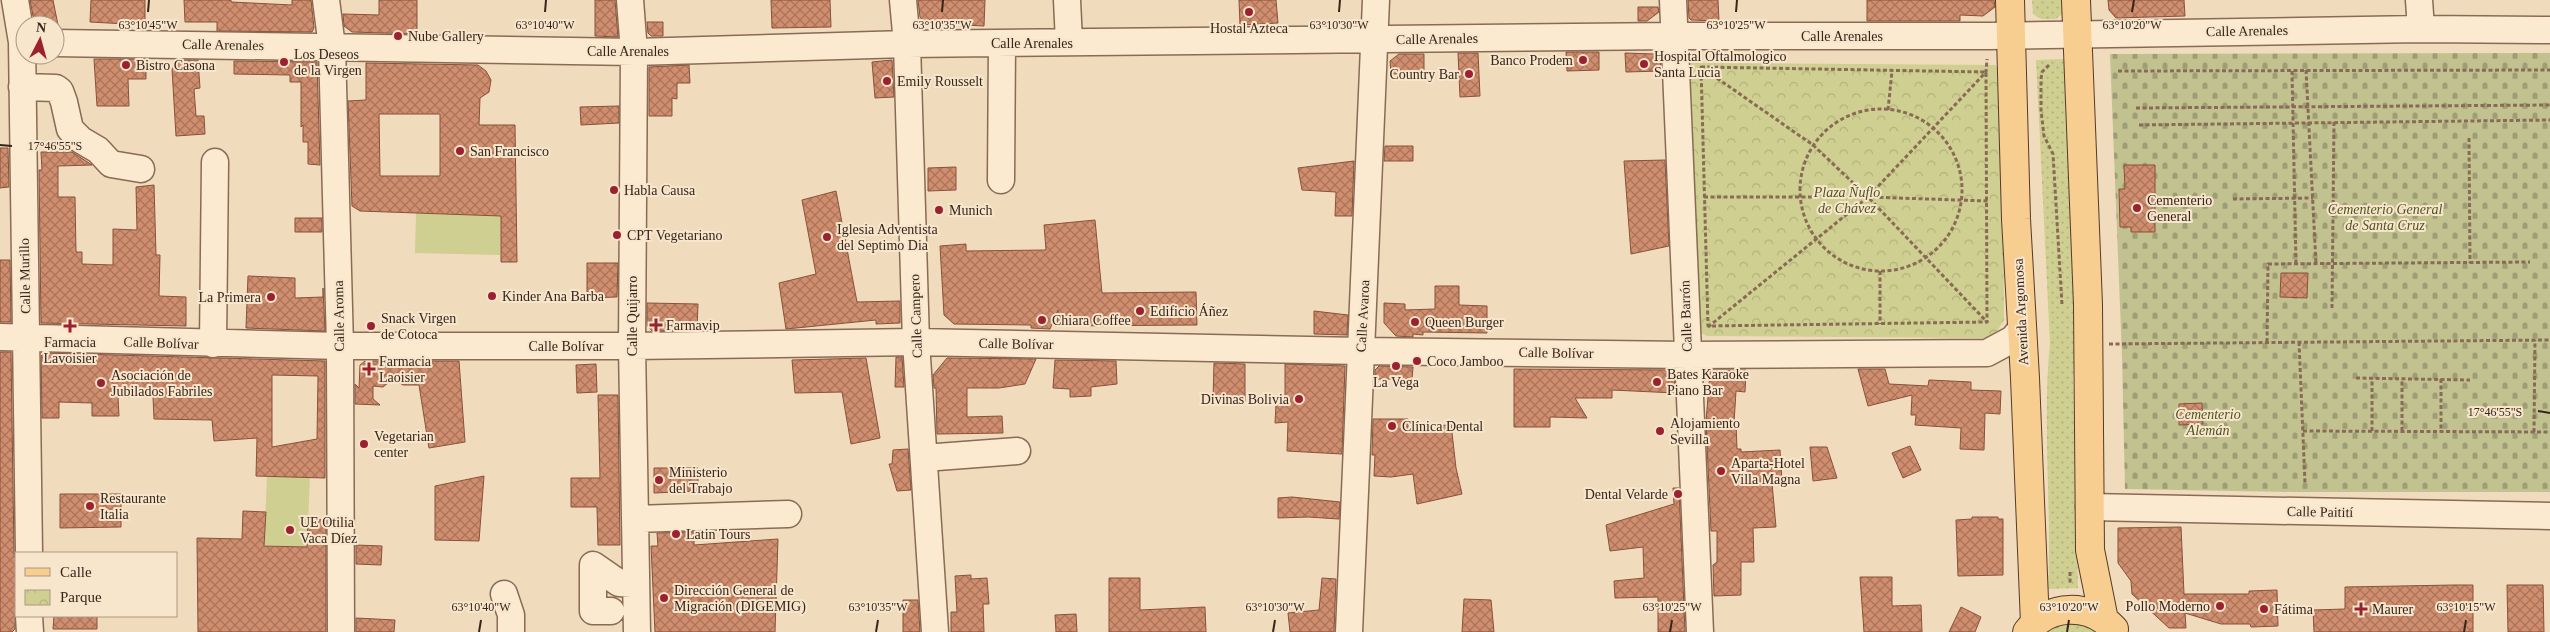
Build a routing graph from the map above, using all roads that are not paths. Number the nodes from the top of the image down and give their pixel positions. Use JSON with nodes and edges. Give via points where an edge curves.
{"nodes":[{"id":1,"x":15,"y":0,"type":"edge"},
{"id":2,"x":326,"y":0,"type":"edge"},
{"id":3,"x":630,"y":0,"type":"edge"},
{"id":4,"x":903,"y":0,"type":"edge"},
{"id":5,"x":1067,"y":0,"type":"edge"},
{"id":6,"x":1376,"y":0,"type":"edge"},
{"id":7,"x":1673,"y":0,"type":"edge"},
{"id":8,"x":2010,"y":0,"type":"edge"},
{"id":9,"x":2076,"y":0,"type":"edge"},
{"id":10,"x":2418,"y":0,"type":"edge"},
{"id":11,"x":15,"y":15,"type":"edge"},
{"id":12,"x":2421,"y":29,"type":"junction"},
{"id":13,"x":2550,"y":30,"type":"edge"},
{"id":14,"x":2077,"y":34,"type":"junction"},
{"id":15,"x":1674,"y":36,"type":"junction"},
{"id":16,"x":2000,"y":36,"type":"junction"},
{"id":17,"x":1376,"y":39,"type":"junction"},
{"id":18,"x":1069,"y":42,"type":"junction"},
{"id":19,"x":65,"y":43,"type":"edge"},
{"id":20,"x":1002,"y":43,"type":"junction"},
{"id":21,"x":907,"y":44,"type":"junction"},
{"id":22,"x":332,"y":47,"type":"junction"},
{"id":23,"x":634,"y":52,"type":"junction"},
{"id":24,"x":19,"y":65,"type":"edge"},
{"id":25,"x":22,"y":87,"type":"junction"},
{"id":26,"x":215,"y":162,"type":"dead end"},
{"id":27,"x":141,"y":169,"type":"dead end"},
{"id":28,"x":1001,"y":180,"type":"dead end"},
{"id":29,"x":2016,"y":335,"type":"junction"},
{"id":30,"x":0,"y":338,"type":"edge"},
{"id":31,"x":26,"y":338,"type":"junction"},
{"id":32,"x":916,"y":342,"type":"junction"},
{"id":33,"x":213,"y":344,"type":"junction"},
{"id":34,"x":340,"y":346,"type":"junction"},
{"id":35,"x":632,"y":346,"type":"junction"},
{"id":36,"x":1361,"y":351,"type":"junction"},
{"id":37,"x":1687,"y":355,"type":"junction"},
{"id":38,"x":1017,"y":451,"type":"dead end"},
{"id":39,"x":924,"y":458,"type":"junction"},
{"id":40,"x":2089,"y":507,"type":"junction"},
{"id":41,"x":788,"y":514,"type":"dead end"},
{"id":42,"x":2550,"y":516,"type":"edge"},
{"id":43,"x":635,"y":519,"type":"junction"},
{"id":44,"x":29,"y":552,"type":"edge"},
{"id":45,"x":636,"y":584,"type":"junction"},
{"id":46,"x":504,"y":594,"type":"dead end"},
{"id":47,"x":611,"y":611,"type":"dead end"},
{"id":48,"x":29,"y":617,"type":"edge"},
{"id":49,"x":2031,"y":628,"type":"edge"},
{"id":50,"x":2113,"y":629,"type":"edge"},
{"id":51,"x":30,"y":632,"type":"edge"},
{"id":52,"x":342,"y":632,"type":"edge"},
{"id":53,"x":511,"y":632,"type":"edge"},
{"id":54,"x":637,"y":632,"type":"edge"},
{"id":55,"x":935,"y":632,"type":"edge"},
{"id":56,"x":1349,"y":632,"type":"edge"},
{"id":57,"x":1700,"y":632,"type":"edge"}],
"edges":[{"from":1,"to":11,"type":"street","name":"Calle Murillo"},
{"from":2,"to":22,"type":"street","name":"Calle Aroma"},
{"from":3,"to":23,"type":"street","name":"Calle Quijarro"},
{"from":4,"to":21,"type":"street","name":"Calle Campero"},
{"from":5,"to":18,"type":"street"},
{"from":6,"to":17,"type":"street","name":"Calle Avaroa"},
{"from":7,"to":15,"type":"street","name":"Calle Barrón"},
{"from":8,"to":16,"type":"main road","name":"Avenida Argomosa"},
{"from":9,"to":14,"type":"main road"},
{"from":10,"to":12,"type":"street"},
{"from":12,"to":13,"type":"street","name":"Calle Arenales"},
{"from":12,"to":14,"type":"street","name":"Calle Arenales"},
{"from":14,"to":16,"type":"street","name":"Calle Arenales"},
{"from":14,"to":40,"type":"main road","via":[[2089,344]]},
{"from":15,"to":16,"type":"street","name":"Calle Arenales"},
{"from":15,"to":17,"type":"street","name":"Calle Arenales"},
{"from":15,"to":37,"type":"street","name":"Calle Barrón","via":[[1693,198]]},
{"from":16,"to":29,"type":"main road","name":"Avenida Argomosa","via":[[2015,199]]},
{"from":17,"to":18,"type":"street","name":"Calle Arenales"},
{"from":17,"to":36,"type":"street","name":"Calle Avaroa"},
{"from":18,"to":20,"type":"street","name":"Calle Arenales"},
{"from":19,"to":22,"type":"street","name":"Calle Arenales"},
{"from":20,"to":21,"type":"street","name":"Calle Arenales"},
{"from":20,"to":28,"type":"street"},
{"from":21,"to":23,"type":"street","name":"Calle Arenales"},
{"from":21,"to":32,"type":"street","name":"Calle Campero"},
{"from":22,"to":23,"type":"street","name":"Calle Arenales"},
{"from":22,"to":34,"type":"street","name":"Calle Aroma"},
{"from":23,"to":35,"type":"street","name":"Calle Quijarro"},
{"from":24,"to":25,"type":"street","name":"Calle Murillo"},
{"from":25,"to":27,"type":"street","via":[[56,88],[64,102],[70,129],[81,140],[98,150],[111,164]]},
{"from":25,"to":31,"type":"street","name":"Calle Murillo"},
{"from":26,"to":33,"type":"street"},
{"from":29,"to":37,"type":"street","name":"Calle Bolívar","via":[[1987,353]]},
{"from":29,"to":49,"type":"main road","name":"Avenida Argomosa"},
{"from":30,"to":31,"type":"street","name":"Calle Bolívar"},
{"from":31,"to":33,"type":"street","name":"Calle Bolívar"},
{"from":31,"to":44,"type":"street","name":"Calle Murillo"},
{"from":32,"to":35,"type":"street","name":"Calle Bolívar"},
{"from":32,"to":36,"type":"street","name":"Calle Bolívar"},
{"from":32,"to":39,"type":"street","name":"Calle Campero"},
{"from":33,"to":34,"type":"street","name":"Calle Bolívar"},
{"from":34,"to":35,"type":"street","name":"Calle Bolívar"},
{"from":34,"to":52,"type":"street","name":"Calle Aroma"},
{"from":35,"to":43,"type":"street","name":"Calle Quijarro"},
{"from":36,"to":37,"type":"street","name":"Calle Bolívar"},
{"from":36,"to":56,"type":"street","name":"Calle Avaroa"},
{"from":37,"to":57,"type":"street","name":"Calle Barrón"},
{"from":38,"to":39,"type":"street"},
{"from":39,"to":55,"type":"street","name":"Calle Campero"},
{"from":40,"to":42,"type":"street","name":"Calle Paitití"},
{"from":40,"to":50,"type":"main road","via":[[2090,550]]},
{"from":41,"to":43,"type":"street"},
{"from":43,"to":45,"type":"street","name":"Calle Quijarro"},
{"from":45,"to":47,"type":"street","via":[[619,583],[593,565],[592,611]]},
{"from":45,"to":54,"type":"street","name":"Calle Quijarro"},
{"from":46,"to":53,"type":"street","via":[[511,615]]},
{"from":48,"to":51,"type":"street"},
{"from":49,"to":50,"type":"main road","via":[[2051,613],[2072,609],[2093,614]]}]}
